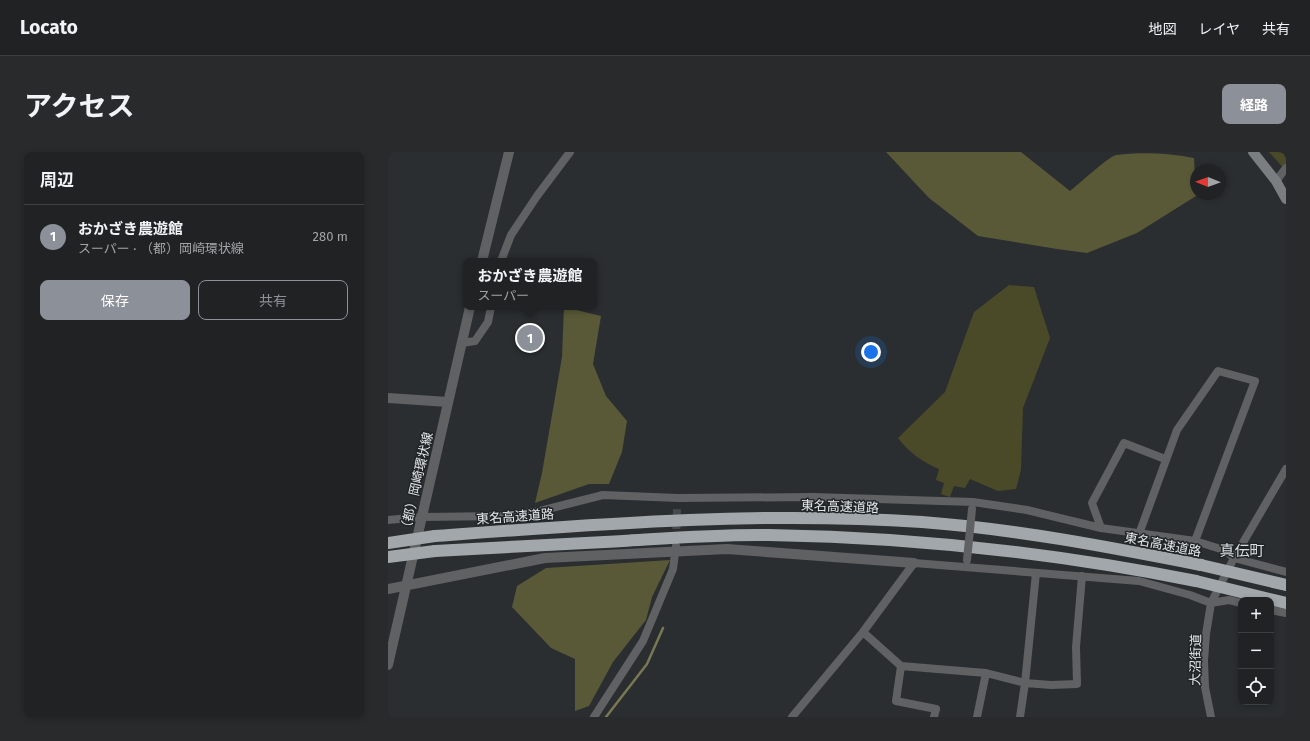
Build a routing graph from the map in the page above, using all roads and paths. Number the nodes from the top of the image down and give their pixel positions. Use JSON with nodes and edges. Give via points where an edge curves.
{"nodes":[{"id":1,"x":509,"y":152,"type":"edge"},
{"id":2,"x":570,"y":152,"type":"edge"},
{"id":3,"x":1253,"y":152,"type":"edge"},
{"id":4,"x":1286,"y":168,"type":"edge"},
{"id":5,"x":1276,"y":181,"type":"junction"},
{"id":6,"x":1286,"y":199,"type":"edge"},
{"id":7,"x":483,"y":258,"type":"edge"},
{"id":8,"x":502,"y":258,"type":"edge"},
{"id":9,"x":469,"y":310,"type":"edge"},
{"id":10,"x":490,"y":310,"type":"edge"},
{"id":11,"x":462,"y":343,"type":"junction"},
{"id":12,"x":388,"y":398,"type":"edge"},
{"id":13,"x":448,"y":402,"type":"junction"},
{"id":14,"x":1165,"y":459,"type":"junction"},
{"id":15,"x":1286,"y":469,"type":"edge"},
{"id":16,"x":678,"y":498,"type":"junction"},
{"id":17,"x":973,"y":505,"type":"junction"},
{"id":18,"x":677,"y":507,"type":"tunnel mouth"},
{"id":19,"x":421,"y":517,"type":"junction"},
{"id":20,"x":388,"y":520,"type":"edge"},
{"id":21,"x":1101,"y":528,"type":"junction"},
{"id":22,"x":1139,"y":534,"type":"junction"},
{"id":23,"x":1195,"y":541,"type":"junction"},
{"id":24,"x":388,"y":544,"type":"edge"},
{"id":25,"x":675,"y":549,"type":"junction"},
{"id":26,"x":388,"y":557,"type":"edge"},
{"id":27,"x":1234,"y":558,"type":"junction"},
{"id":28,"x":914,"y":563,"type":"junction"},
{"id":29,"x":967,"y":564,"type":"junction"},
{"id":30,"x":1286,"y":572,"type":"edge"},
{"id":31,"x":1036,"y":573,"type":"junction"},
{"id":32,"x":1082,"y":576,"type":"junction"},
{"id":33,"x":1286,"y":585,"type":"edge"},
{"id":34,"x":405,"y":586,"type":"junction"},
{"id":35,"x":388,"y":588,"type":"edge"},
{"id":36,"x":1238,"y":602,"type":"edge"},
{"id":37,"x":1211,"y":603,"type":"junction"},
{"id":38,"x":1286,"y":603,"type":"edge"},
{"id":39,"x":1274,"y":611,"type":"edge"},
{"id":40,"x":1286,"y":613,"type":"edge"},
{"id":41,"x":863,"y":632,"type":"junction"},
{"id":42,"x":388,"y":665,"type":"edge"},
{"id":43,"x":901,"y":666,"type":"junction"},
{"id":44,"x":986,"y":673,"type":"junction"},
{"id":45,"x":1025,"y":683,"type":"junction"},
{"id":46,"x":594,"y":717,"type":"edge"},
{"id":47,"x":792,"y":717,"type":"edge"},
{"id":48,"x":934,"y":717,"type":"edge"},
{"id":49,"x":977,"y":717,"type":"edge"},
{"id":50,"x":1020,"y":717,"type":"edge"},
{"id":51,"x":1211,"y":717,"type":"edge"}],
"edges":[{"from":1,"to":7,"type":"street"},
{"from":2,"to":8,"type":"street","via":[[511,235]]},
{"from":3,"to":5,"type":"main road"},
{"from":4,"to":5,"type":"street"},
{"from":5,"to":6,"type":"main road"},
{"from":9,"to":11,"type":"street","name":"（都）岡崎環状線"},
{"from":10,"to":11,"type":"street","via":[[488,322],[474,341]]},
{"from":11,"to":13,"type":"street","name":"（都）岡崎環状線"},
{"from":12,"to":13,"type":"street"},
{"from":13,"to":19,"type":"street","name":"（都）岡崎環状線"},
{"from":14,"to":21,"type":"street","via":[[1124,443],[1092,503]]},
{"from":14,"to":22,"type":"street"},
{"from":14,"to":23,"type":"street","via":[[1177,430],[1218,371],[1255,381]]},
{"from":15,"to":27,"type":"street"},
{"from":16,"to":17,"type":"street","via":[[813,496]]},
{"from":16,"to":18,"type":"street"},
{"from":16,"to":19,"type":"street","via":[[603,495],[540,511],[502,516]]},
{"from":17,"to":21,"type":"street","via":[[1027,510]]},
{"from":17,"to":29,"type":"street","bridge":true},
{"from":19,"to":20,"type":"street"},
{"from":19,"to":34,"type":"street","name":"（都）岡崎環状線"},
{"from":21,"to":22,"type":"street"},
{"from":22,"to":23,"type":"street"},
{"from":23,"to":27,"type":"street","via":[[1224,550]]},
{"from":24,"to":33,"type":"highway","name":"東名高速道路","bridge":true,"via":[[436,536],[710,518],[825,518],[923,522],[1056,538],[1201,565]]},
{"from":25,"to":28,"type":"street","via":[[727,549]]},
{"from":25,"to":34,"type":"street","via":[[545,558]]},
{"from":25,"to":46,"type":"street","via":[[673,569],[642,641]]},
{"from":26,"to":38,"type":"highway","bridge":true,"via":[[435,551],[699,536],[868,538],[1046,555],[1196,581]]},
{"from":27,"to":30,"type":"street"},
{"from":27,"to":37,"type":"street","name":"大沼街道"},
{"from":28,"to":29,"type":"street"},
{"from":28,"to":41,"type":"street"},
{"from":29,"to":31,"type":"street"},
{"from":31,"to":32,"type":"street"},
{"from":31,"to":45,"type":"street"},
{"from":32,"to":37,"type":"street","via":[[1139,581]]},
{"from":32,"to":45,"type":"street","via":[[1076,647],[1077,684]]},
{"from":34,"to":35,"type":"street"},
{"from":34,"to":42,"type":"street","name":"（都）岡崎環状線"},
{"from":36,"to":37,"type":"street","via":[[1229,600]]},
{"from":37,"to":51,"type":"street","name":"大沼街道","via":[[1204,661],[1205,687]]},
{"from":39,"to":40,"type":"street"},
{"from":41,"to":43,"type":"street"},
{"from":41,"to":47,"type":"street"},
{"from":43,"to":44,"type":"street"},
{"from":43,"to":48,"type":"street","via":[[896,701],[936,709]]},
{"from":44,"to":45,"type":"street"},
{"from":44,"to":49,"type":"street"},
{"from":45,"to":50,"type":"street"}]}
